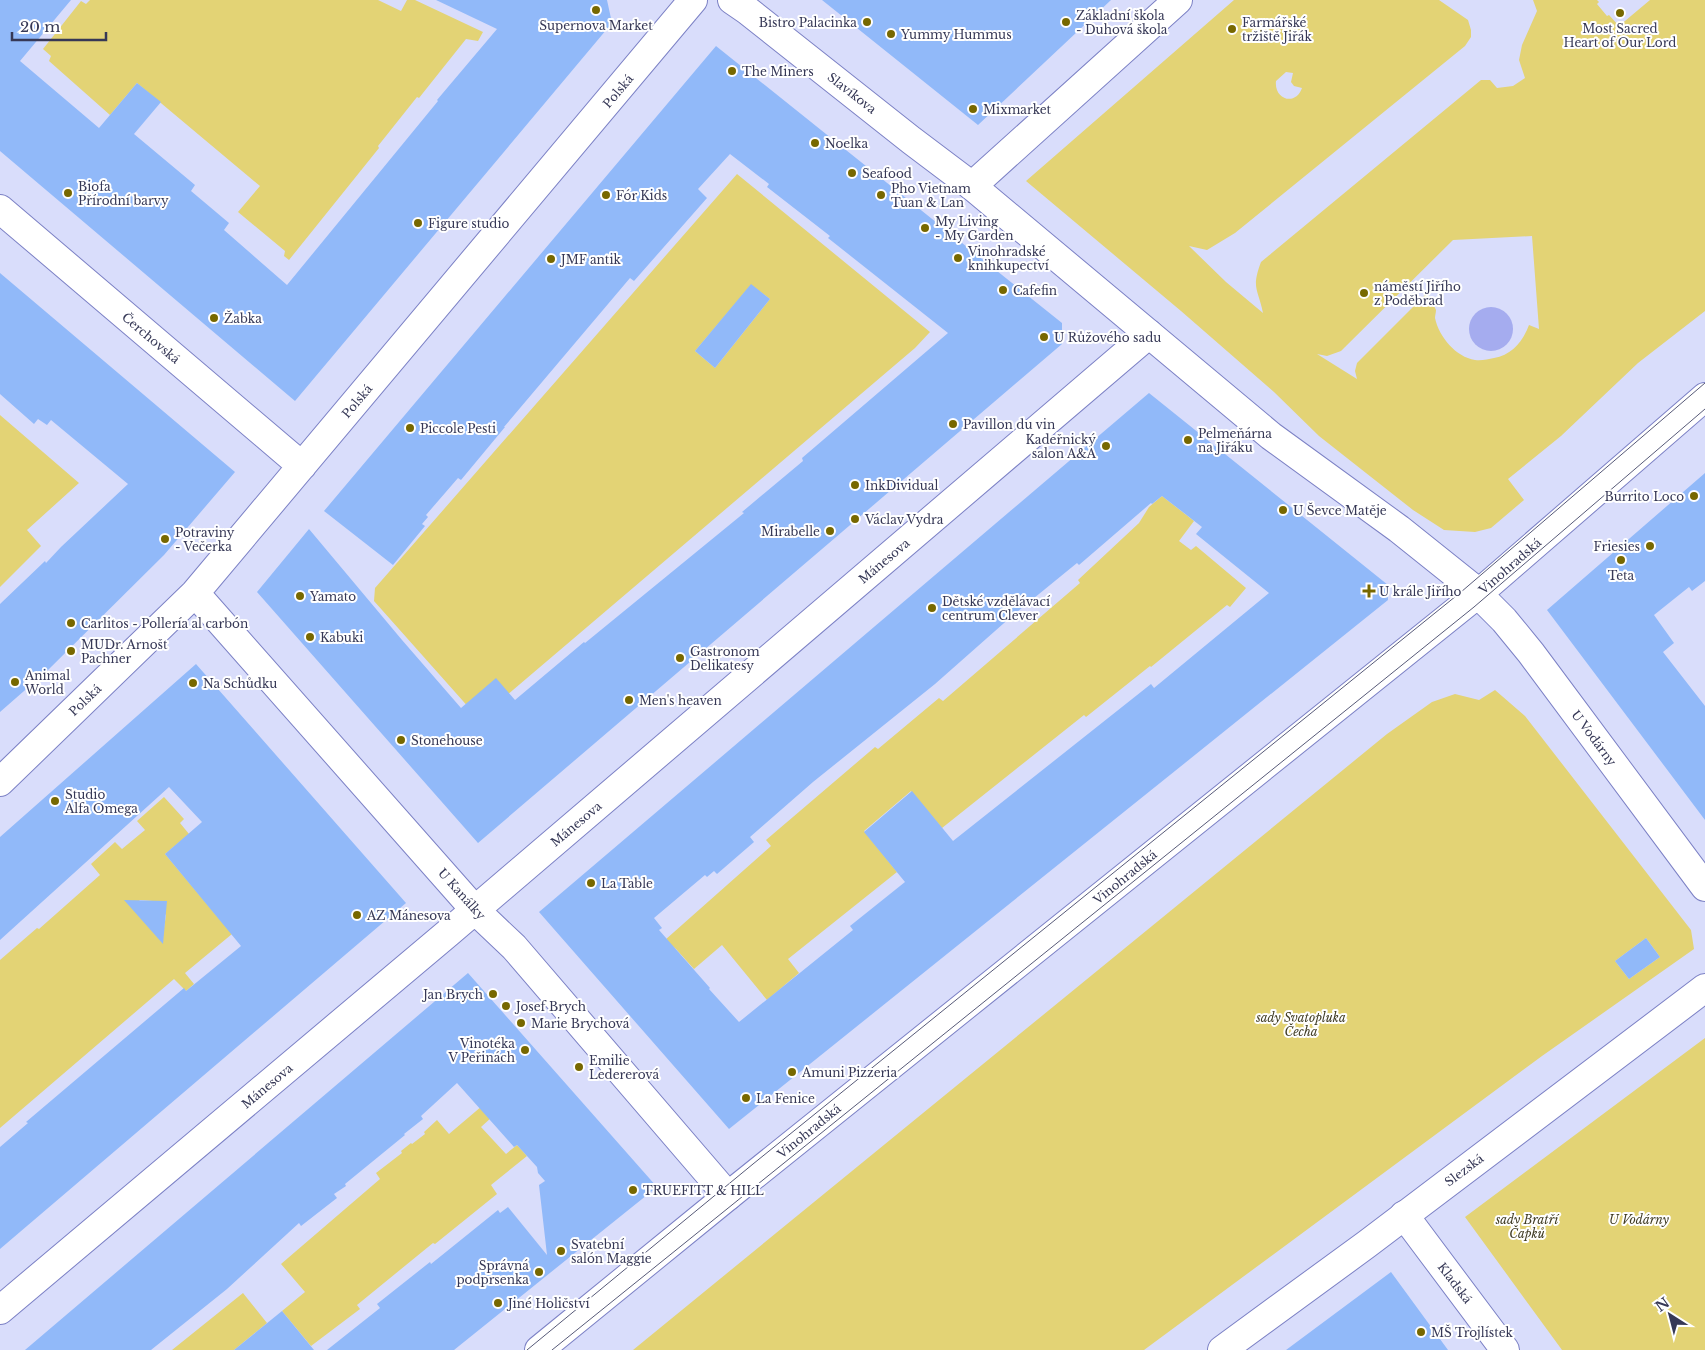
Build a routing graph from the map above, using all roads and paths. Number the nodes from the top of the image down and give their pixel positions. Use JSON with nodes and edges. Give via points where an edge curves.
{"nodes":[{"id":1,"x":693,"y":0,"type":"edge"},
{"id":2,"x":732,"y":0,"type":"edge"},
{"id":3,"x":1178,"y":0,"type":"edge"},
{"id":4,"x":972,"y":186,"type":"junction"},
{"id":5,"x":0,"y":210,"type":"edge"},
{"id":6,"x":1149,"y":334,"type":"junction"},
{"id":7,"x":1705,"y":397,"type":"edge"},
{"id":8,"x":302,"y":466,"type":"junction"},
{"id":9,"x":195,"y":593,"type":"junction"},
{"id":10,"x":1479,"y":593,"type":"junction"},
{"id":11,"x":0,"y":782,"type":"edge"},
{"id":12,"x":1705,"y":887,"type":"edge"},
{"id":13,"x":475,"y":910,"type":"junction"},
{"id":14,"x":1705,"y":988,"type":"edge"},
{"id":15,"x":728,"y":1196,"type":"junction"},
{"id":16,"x":1404,"y":1215,"type":"junction"},
{"id":17,"x":0,"y":1310,"type":"edge"},
{"id":18,"x":539,"y":1350,"type":"edge"},
{"id":19,"x":1222,"y":1350,"type":"edge"},
{"id":20,"x":1505,"y":1350,"type":"edge"}],
"edges":[{"from":1,"to":8,"type":"street","name":"Polská"},
{"from":2,"to":4,"type":"street","name":"Slavíkova"},
{"from":3,"to":4,"type":"street"},
{"from":4,"to":6,"type":"street"},
{"from":5,"to":8,"type":"street","name":"Čerchovská"},
{"from":6,"to":10,"type":"street","via":[[1271,436],[1399,529]]},
{"from":6,"to":13,"type":"street","name":"Mánesova"},
{"from":7,"to":10,"type":"street","name":"Vinohradská"},
{"from":8,"to":9,"type":"street","name":"Polská"},
{"from":9,"to":11,"type":"street","name":"Polská"},
{"from":9,"to":13,"type":"street","name":"U Kanálky"},
{"from":10,"to":12,"type":"street","name":"U Vodárny","via":[[1531,653]]},
{"from":10,"to":15,"type":"street","name":"Vinohradská"},
{"from":13,"to":15,"type":"street","name":"U Kanálky","via":[[514,947]]},
{"from":13,"to":17,"type":"street","name":"Mánesova"},
{"from":14,"to":16,"type":"street","name":"Slezská"},
{"from":15,"to":18,"type":"street","name":"Vinohradská"},
{"from":16,"to":19,"type":"street","name":"Slezská"},
{"from":16,"to":20,"type":"street","name":"Kladská"}]}
